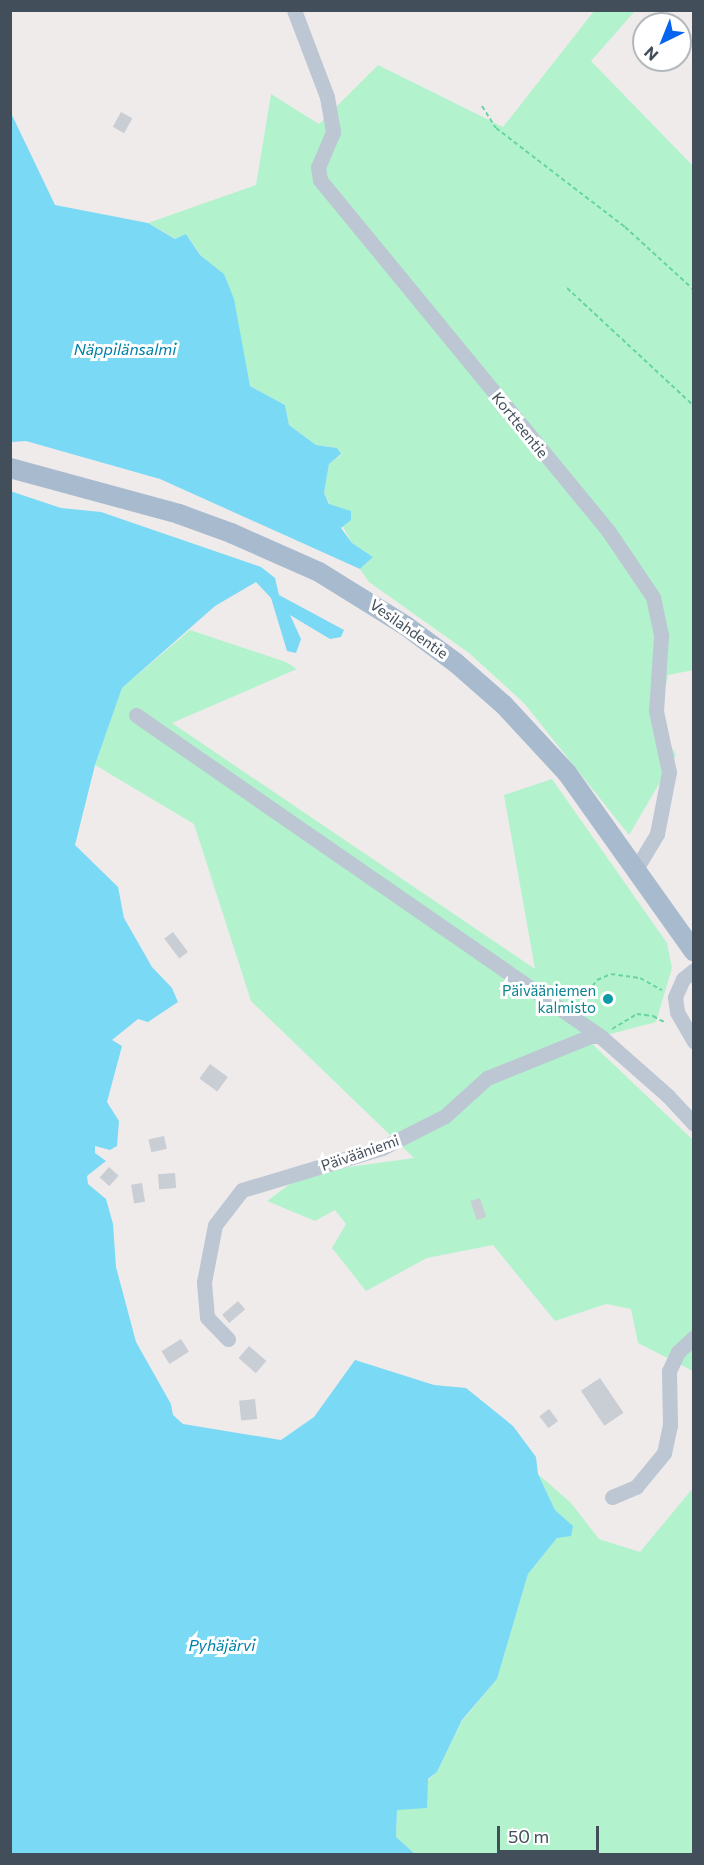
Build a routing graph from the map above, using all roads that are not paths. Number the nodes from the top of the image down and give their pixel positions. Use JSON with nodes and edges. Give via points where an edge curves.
{"nodes":[{"id":1,"x":294,"y":10,"type":"edge"},
{"id":2,"x":14,"y":469,"type":"edge"},
{"id":3,"x":136,"y":715,"type":"dead end"},
{"id":4,"x":637,"y":867,"type":"junction"},
{"id":5,"x":693,"y":952,"type":"edge"},
{"id":6,"x":693,"y":970,"type":"edge"},
{"id":7,"x":600,"y":1036,"type":"junction"},
{"id":8,"x":693,"y":1042,"type":"edge"},
{"id":9,"x":693,"y":1124,"type":"edge"},
{"id":10,"x":693,"y":1337,"type":"edge"},
{"id":11,"x":228,"y":1339,"type":"dead end"},
{"id":12,"x":612,"y":1497,"type":"dead end"}],
"edges":[{"from":1,"to":4,"type":"street","name":"Kortteentie","via":[[327,97],[333,132],[318,167],[320,180],[609,532],[653,597],[661,636],[656,711],[669,772],[657,834]]},
{"from":2,"to":4,"type":"main road","name":"Vesilahdentie","via":[[231,533],[319,572],[366,598],[456,663],[504,705],[567,773]]},
{"from":3,"to":7,"type":"street"},
{"from":4,"to":5,"type":"main road","name":"Vesilahdentie"},
{"from":6,"to":8,"type":"street","via":[[683,979],[675,997]]},
{"from":7,"to":9,"type":"street","via":[[668,1096]]},
{"from":7,"to":11,"type":"street","name":"Päivääniemi","via":[[591,1036],[487,1078],[445,1116],[382,1148],[242,1190],[215,1225],[204,1282],[207,1317]]},
{"from":10,"to":12,"type":"street","via":[[678,1352],[669,1371],[670,1425],[664,1453],[636,1487]]}]}
